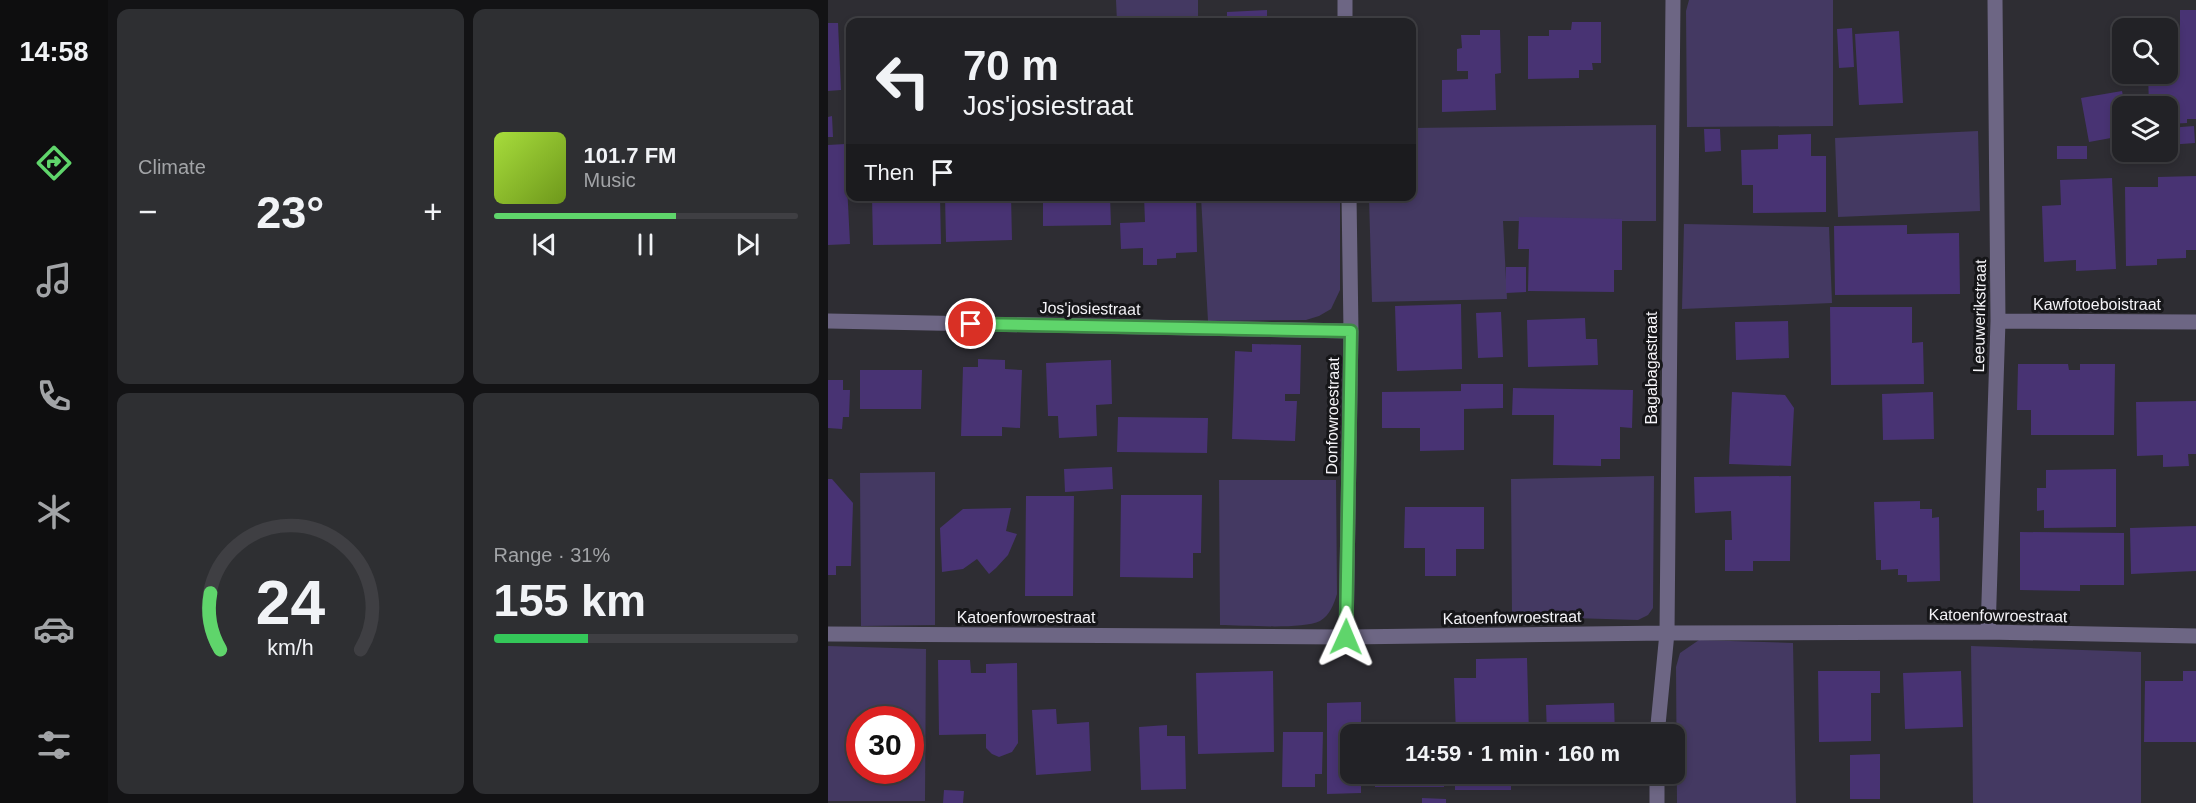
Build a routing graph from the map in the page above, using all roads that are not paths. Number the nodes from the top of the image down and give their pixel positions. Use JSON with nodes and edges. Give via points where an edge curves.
{"nodes":[{"id":1,"x":1345,"y":0,"type":"edge"},
{"id":2,"x":1673,"y":0,"type":"edge"},
{"id":3,"x":1995,"y":0,"type":"edge"},
{"id":4,"x":1346,"y":18,"type":"edge"},
{"id":5,"x":1349,"y":201,"type":"edge"},
{"id":6,"x":828,"y":321,"type":"edge"},
{"id":7,"x":1998,"y":321,"type":"junction"},
{"id":8,"x":2196,"y":322,"type":"edge"},
{"id":9,"x":1351,"y":331,"type":"junction"},
{"id":10,"x":1988,"y":632,"type":"junction"},
{"id":11,"x":1667,"y":633,"type":"junction"},
{"id":12,"x":828,"y":634,"type":"edge"},
{"id":13,"x":2196,"y":636,"type":"edge"},
{"id":14,"x":1346,"y":637,"type":"junction"},
{"id":15,"x":1658,"y":724,"type":"edge"},
{"id":16,"x":1657,"y":784,"type":"edge"},
{"id":17,"x":1657,"y":803,"type":"edge"}],
"edges":[{"from":1,"to":4,"type":"street"},
{"from":2,"to":11,"type":"street","name":"Bagabagastraat"},
{"from":3,"to":7,"type":"street","name":"Leeuwerikstraat"},
{"from":5,"to":9,"type":"street","name":"Donfowroestraat"},
{"from":6,"to":9,"type":"street","name":"Jos'josiestraat"},
{"from":7,"to":8,"type":"street","name":"Kawfotoeboistraat"},
{"from":7,"to":10,"type":"street","name":"Leeuwerikstraat"},
{"from":9,"to":14,"type":"street","name":"Donfowroestraat"},
{"from":10,"to":11,"type":"street","name":"Katoenfowroestraat"},
{"from":10,"to":13,"type":"street","name":"Katoenfowroestraat"},
{"from":11,"to":14,"type":"street","name":"Katoenfowroestraat"},
{"from":11,"to":15,"type":"street","name":"Bagabagastraat"},
{"from":12,"to":14,"type":"street","name":"Katoenfowroestraat"},
{"from":16,"to":17,"type":"street"}]}
